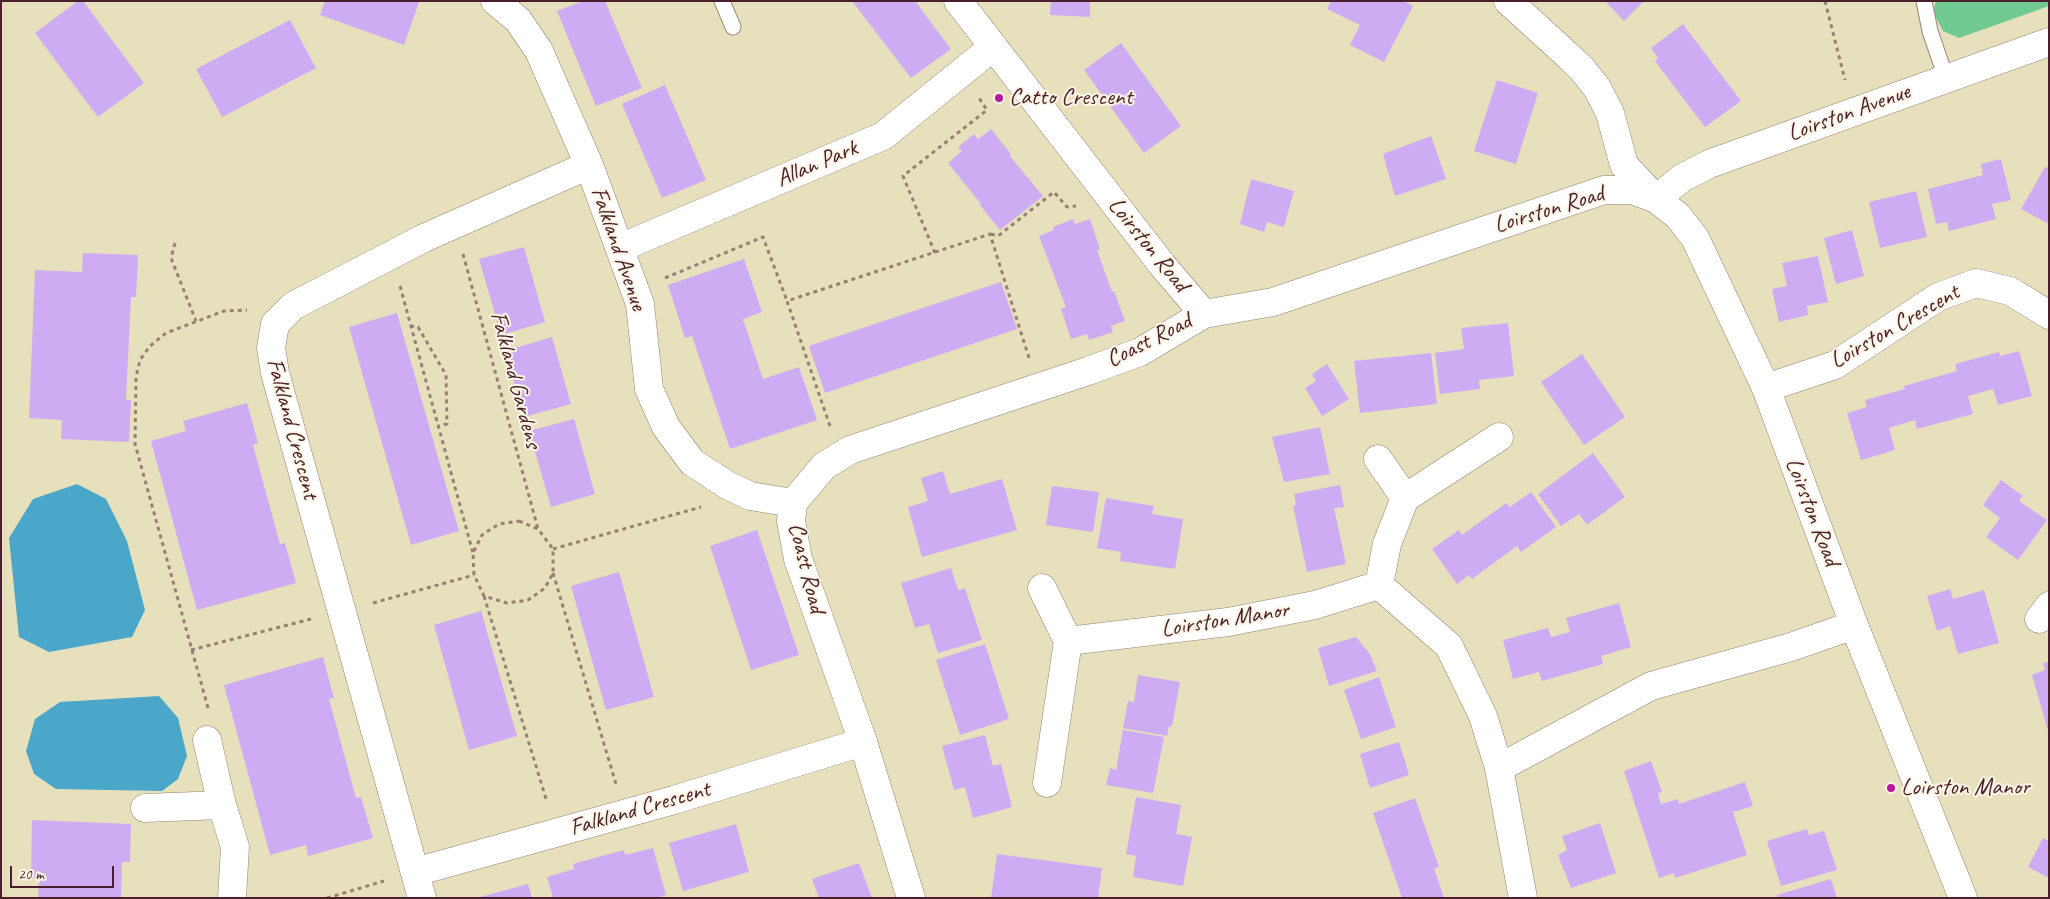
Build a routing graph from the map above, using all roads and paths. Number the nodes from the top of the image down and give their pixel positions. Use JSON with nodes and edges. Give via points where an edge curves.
{"nodes":[{"id":1,"x":495,"y":1,"type":"edge"},
{"id":2,"x":722,"y":1,"type":"edge"},
{"id":3,"x":958,"y":1,"type":"edge"},
{"id":4,"x":1508,"y":1,"type":"edge"},
{"id":5,"x":1824,"y":1,"type":"edge"},
{"id":6,"x":1924,"y":1,"type":"edge"},
{"id":7,"x":733,"y":27,"type":"dead end"},
{"id":8,"x":2049,"y":42,"type":"edge"},
{"id":9,"x":993,"y":47,"type":"junction"},
{"id":10,"x":962,"y":72,"type":"junction"},
{"id":11,"x":1946,"y":78,"type":"junction"},
{"id":12,"x":1854,"y":112,"type":"junction"},
{"id":13,"x":588,"y":165,"type":"junction"},
{"id":14,"x":1106,"y":192,"type":"junction"},
{"id":15,"x":1656,"y":199,"type":"junction"},
{"id":16,"x":990,"y":234,"type":"junction"},
{"id":17,"x":175,"y":243,"type":"dead end"},
{"id":18,"x":620,"y":248,"type":"junction"},
{"id":19,"x":462,"y":251,"type":"dead end"},
{"id":20,"x":936,"y":253,"type":"junction"},
{"id":21,"x":398,"y":280,"type":"dead end"},
{"id":22,"x":635,"y":291,"type":"junction"},
{"id":23,"x":787,"y":301,"type":"junction"},
{"id":24,"x":1204,"y":314,"type":"junction"},
{"id":25,"x":2049,"y":315,"type":"edge"},
{"id":26,"x":196,"y":321,"type":"junction"},
{"id":27,"x":275,"y":324,"type":"junction"},
{"id":28,"x":410,"y":326,"type":"junction"},
{"id":29,"x":1039,"y":387,"type":"junction"},
{"id":30,"x":1766,"y":388,"type":"junction"},
{"id":31,"x":438,"y":426,"type":"junction"},
{"id":32,"x":1499,"y":437,"type":"dead end"},
{"id":33,"x":841,"y":456,"type":"junction"},
{"id":34,"x":1378,"y":459,"type":"dead end"},
{"id":35,"x":727,"y":485,"type":"junction"},
{"id":36,"x":1405,"y":498,"type":"junction"},
{"id":37,"x":793,"y":503,"type":"junction"},
{"id":38,"x":538,"y":529,"type":"junction"},
{"id":39,"x":553,"y":550,"type":"junction"},
{"id":40,"x":474,"y":553,"type":"junction"},
{"id":41,"x":553,"y":573,"type":"junction"},
{"id":42,"x":1379,"y":585,"type":"junction"},
{"id":43,"x":1042,"y":588,"type":"dead end"},
{"id":44,"x":484,"y":596,"type":"junction"},
{"id":45,"x":1854,"y":625,"type":"junction"},
{"id":46,"x":1068,"y":641,"type":"junction"},
{"id":47,"x":207,"y":740,"type":"joint"},
{"id":48,"x":863,"y":742,"type":"junction"},
{"id":49,"x":1498,"y":768,"type":"junction"},
{"id":50,"x":1047,"y":783,"type":"dead end"},
{"id":51,"x":222,"y":805,"type":"junction"},
{"id":52,"x":145,"y":808,"type":"dead end"},
{"id":53,"x":625,"y":814,"type":"junction"},
{"id":54,"x":556,"y":833,"type":"junction"},
{"id":55,"x":419,"y":885,"type":"edge"},
{"id":56,"x":232,"y":898,"type":"edge"},
{"id":57,"x":327,"y":898,"type":"edge"},
{"id":58,"x":911,"y":898,"type":"edge"},
{"id":59,"x":1523,"y":898,"type":"edge"},
{"id":60,"x":1963,"y":898,"type":"edge"}],
"edges":[{"from":1,"to":13,"type":"street","name":"Falkland Avenue","via":[[518,20],[539,51]]},
{"from":2,"to":7,"type":"lane"},
{"from":3,"to":9,"type":"street","name":"Loirston Road"},
{"from":4,"to":15,"type":"street","via":[[1582,69],[1610,114],[1624,165]]},
{"from":5,"to":12,"type":"path"},
{"from":6,"to":11,"type":"lane"},
{"from":8,"to":11,"type":"street","name":"Loirston Avenue"},
{"from":9,"to":10,"type":"street","name":"Allan Park"},
{"from":9,"to":14,"type":"street","name":"Loirston Road"},
{"from":10,"to":18,"type":"street","name":"Allan Park","via":[[883,136]]},
{"from":10,"to":20,"type":"path","via":[[987,110],[903,176]]},
{"from":11,"to":12,"type":"street","name":"Loirston Avenue"},
{"from":12,"to":15,"type":"street","name":"Loirston Avenue","via":[[1709,164],[1682,178]]},
{"from":13,"to":18,"type":"street","name":"Falkland Avenue"},
{"from":13,"to":27,"type":"street","name":"Falkland Crescent","via":[[424,238],[293,306]]},
{"from":14,"to":16,"type":"path","via":[[1090,204],[1067,207],[1054,192],[998,236]]},
{"from":14,"to":24,"type":"street","name":"Loirston Road","via":[[1162,266]]},
{"from":15,"to":24,"type":"street","name":"Loirston Road","via":[[1632,190],[1604,190],[1273,302]]},
{"from":15,"to":30,"type":"street","name":"Loirston Road","via":[[1678,216],[1695,238]]},
{"from":16,"to":20,"type":"path"},
{"from":16,"to":29,"type":"path"},
{"from":17,"to":26,"type":"path","via":[[171,258]]},
{"from":18,"to":22,"type":"street","name":"Falkland Avenue"},
{"from":19,"to":38,"type":"path","name":"Falkland Gardens"},
{"from":20,"to":23,"type":"path"},
{"from":21,"to":28,"type":"path"},
{"from":22,"to":23,"type":"path","via":[[763,237]]},
{"from":22,"to":35,"type":"street","name":"Falkland Avenue","via":[[640,304],[649,389],[666,427],[692,462]]},
{"from":23,"to":33,"type":"path"},
{"from":24,"to":29,"type":"street","name":"Coast Road","via":[[1140,352]]},
{"from":25,"to":30,"type":"street","name":"Loirston Crescent","via":[[2010,291],[1976,283],[1938,297],[1834,365]]},
{"from":26,"to":27,"type":"path","via":[[224,311],[250,310]]},
{"from":26,"to":47,"type":"path","via":[[166,333],[150,346],[140,360],[136,377],[135,444],[212,724]]},
{"from":27,"to":55,"type":"street","name":"Falkland Crescent","via":[[271,348],[275,373]]},
{"from":28,"to":31,"type":"path"},
{"from":28,"to":31,"type":"path","via":[[418,327],[446,375],[447,424]]},
{"from":29,"to":33,"type":"street","name":"Coast Road","via":[[850,450]]},
{"from":30,"to":45,"type":"street","name":"Loirston Road"},
{"from":31,"to":40,"type":"path"},
{"from":32,"to":36,"type":"street"},
{"from":33,"to":37,"type":"street","name":"Coast Road","via":[[824,466]]},
{"from":34,"to":36,"type":"street"},
{"from":35,"to":37,"type":"street","name":"Falkland Avenue","via":[[750,496]]},
{"from":35,"to":39,"type":"path","via":[[702,506]]},
{"from":36,"to":42,"type":"street","via":[[1387,544]]},
{"from":37,"to":48,"type":"street","name":"Coast Road","via":[[791,521],[798,559]]},
{"from":38,"to":39,"type":"path"},
{"from":38,"to":40,"type":"path","via":[[519,521],[499,524],[482,535]]},
{"from":39,"to":41,"type":"path"},
{"from":40,"to":44,"type":"path","via":[[474,575]]},
{"from":41,"to":44,"type":"path","via":[[545,588],[528,600],[507,602]]},
{"from":41,"to":53,"type":"path"},
{"from":42,"to":46,"type":"street","name":"Loirston Manor","via":[[1315,605],[1228,622]]},
{"from":42,"to":49,"type":"street","via":[[1449,646],[1483,716]]},
{"from":43,"to":46,"type":"street"},
{"from":44,"to":54,"type":"path"},
{"from":45,"to":49,"type":"street","via":[[1791,647],[1651,686]]},
{"from":45,"to":60,"type":"street","name":"Loirston Road"},
{"from":46,"to":50,"type":"street"},
{"from":47,"to":51,"type":"street"},
{"from":48,"to":53,"type":"street","name":"Falkland Crescent"},
{"from":48,"to":58,"type":"street","name":"Coast Road"},
{"from":49,"to":59,"type":"street"},
{"from":51,"to":52,"type":"street"},
{"from":51,"to":56,"type":"street","via":[[235,847]]},
{"from":53,"to":54,"type":"street","name":"Falkland Crescent"},
{"from":54,"to":55,"type":"street","name":"Falkland Crescent"},
{"from":55,"to":57,"type":"path"}]}
